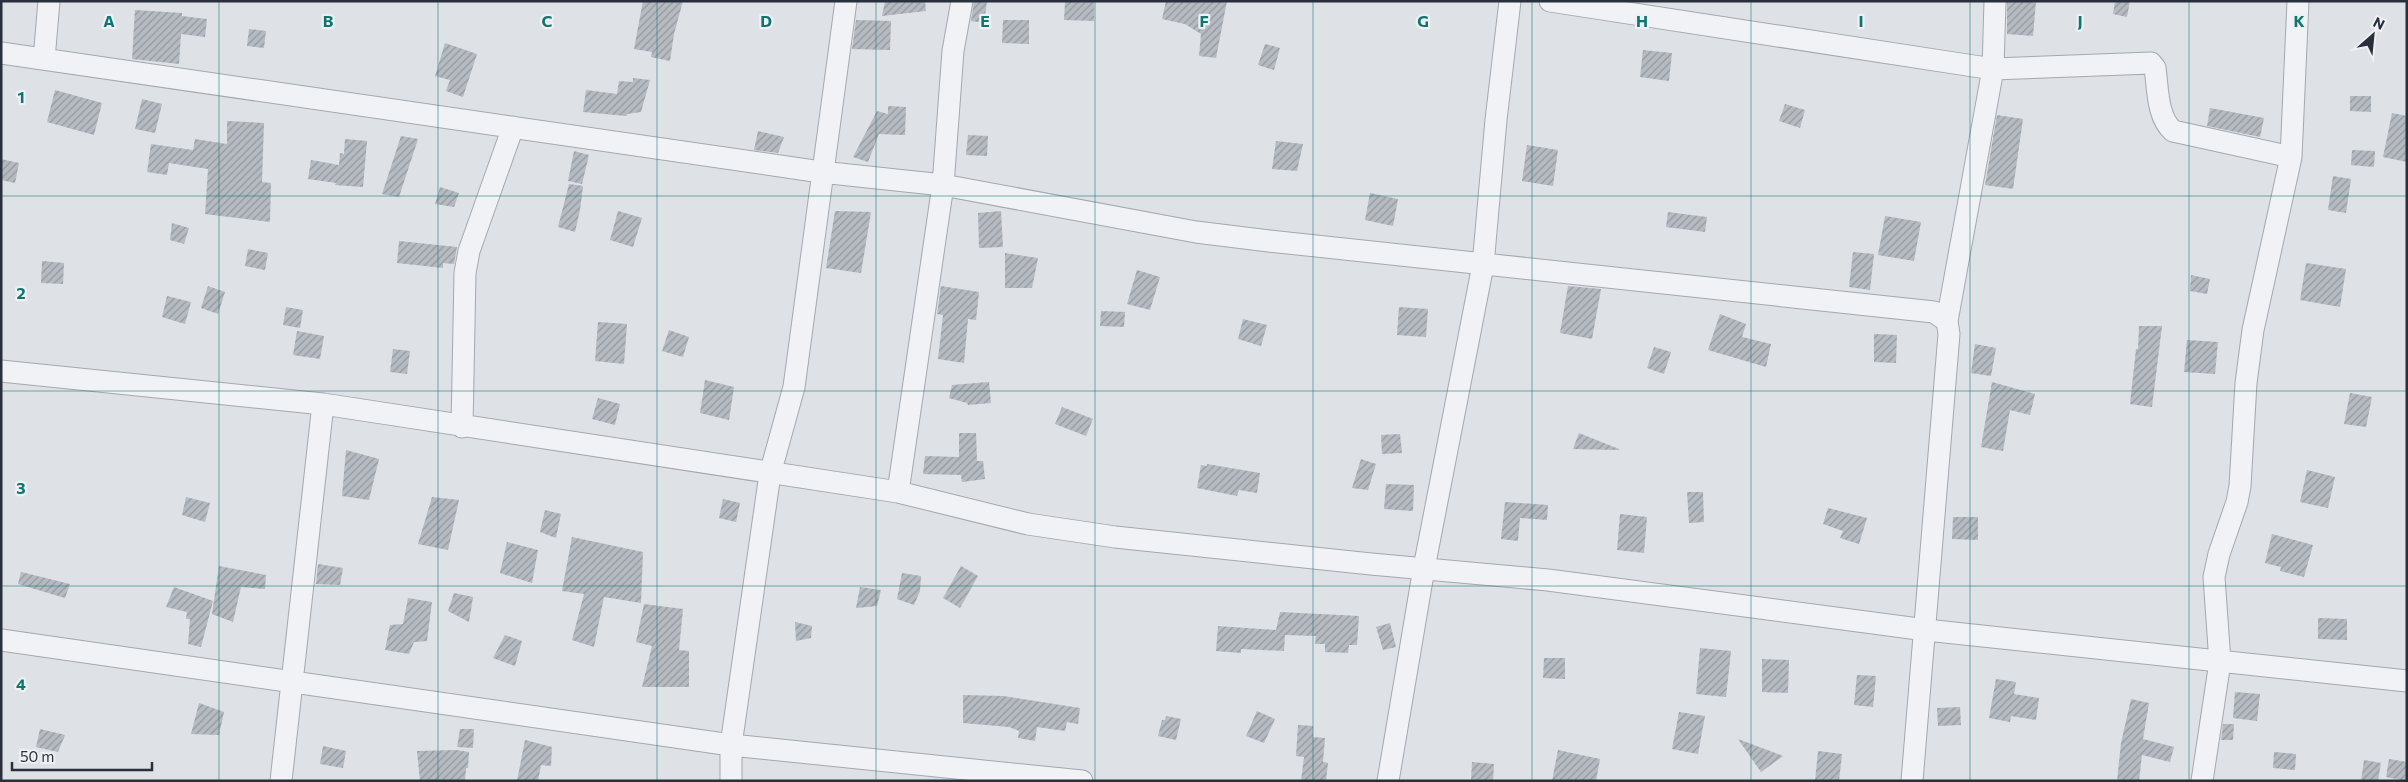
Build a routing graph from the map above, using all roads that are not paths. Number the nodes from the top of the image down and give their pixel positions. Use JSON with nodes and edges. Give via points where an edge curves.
{"nodes":[{"id":1,"x":50,"y":1,"type":"edge"},
{"id":2,"x":846,"y":1,"type":"edge"},
{"id":3,"x":962,"y":1,"type":"edge"},
{"id":4,"x":1510,"y":1,"type":"edge"},
{"id":5,"x":1550,"y":1,"type":"edge"},
{"id":6,"x":1995,"y":1,"type":"edge"},
{"id":7,"x":2298,"y":1,"type":"edge"},
{"id":8,"x":1,"y":53,"type":"edge"},
{"id":9,"x":44,"y":59,"type":"junction"},
{"id":10,"x":1994,"y":69,"type":"junction"},
{"id":11,"x":513,"y":128,"type":"junction"},
{"id":12,"x":2291,"y":157,"type":"junction"},
{"id":13,"x":821,"y":172,"type":"junction"},
{"id":14,"x":942,"y":185,"type":"junction"},
{"id":15,"x":1482,"y":265,"type":"junction"},
{"id":16,"x":1947,"y":320,"type":"junction"},
{"id":17,"x":1,"y":370,"type":"edge"},
{"id":18,"x":463,"y":397,"type":"junction"},
{"id":19,"x":323,"y":404,"type":"junction"},
{"id":20,"x":441,"y":423,"type":"junction"},
{"id":21,"x":462,"y":427,"type":"junction"},
{"id":22,"x":770,"y":474,"type":"junction"},
{"id":23,"x":898,"y":492,"type":"junction"},
{"id":24,"x":1424,"y":568,"type":"junction"},
{"id":25,"x":1926,"y":630,"type":"junction"},
{"id":26,"x":1,"y":640,"type":"edge"},
{"id":27,"x":2220,"y":662,"type":"junction"},
{"id":28,"x":293,"y":681,"type":"junction"},
{"id":29,"x":2407,"y":681,"type":"edge"},
{"id":30,"x":731,"y":745,"type":"junction"},
{"id":31,"x":281,"y":781,"type":"edge"},
{"id":32,"x":731,"y":781,"type":"edge"},
{"id":33,"x":1082,"y":781,"type":"edge"},
{"id":34,"x":1388,"y":781,"type":"edge"},
{"id":35,"x":1912,"y":781,"type":"edge"},
{"id":36,"x":2202,"y":781,"type":"edge"}],
"edges":[{"from":1,"to":9,"type":"street"},
{"from":2,"to":13,"type":"street"},
{"from":3,"to":14,"type":"street","via":[[953,51]]},
{"from":4,"to":15,"type":"street"},
{"from":5,"to":10,"type":"street"},
{"from":6,"to":10,"type":"street"},
{"from":7,"to":12,"type":"street"},
{"from":8,"to":9,"type":"street"},
{"from":9,"to":11,"type":"street"},
{"from":10,"to":12,"type":"street","via":[[2151,63],[2155,68],[2165,124],[2173,131]]},
{"from":10,"to":16,"type":"street"},
{"from":11,"to":13,"type":"street"},
{"from":11,"to":18,"type":"street","via":[[469,251],[465,273]]},
{"from":12,"to":27,"type":"street","via":[[2253,330],[2237,502],[2214,577]]},
{"from":13,"to":14,"type":"street"},
{"from":13,"to":22,"type":"street","via":[[794,387]]},
{"from":14,"to":15,"type":"street","via":[[1196,232]]},
{"from":14,"to":23,"type":"street"},
{"from":15,"to":16,"type":"street","via":[[1934,312]]},
{"from":15,"to":24,"type":"street"},
{"from":16,"to":25,"type":"street","via":[[1949,334]]},
{"from":17,"to":19,"type":"street"},
{"from":18,"to":20,"type":"street"},
{"from":18,"to":21,"type":"street"},
{"from":19,"to":20,"type":"street"},
{"from":19,"to":28,"type":"street"},
{"from":20,"to":21,"type":"street"},
{"from":21,"to":22,"type":"street"},
{"from":22,"to":23,"type":"street"},
{"from":22,"to":30,"type":"street"},
{"from":23,"to":24,"type":"street","via":[[1038,526],[1115,537]]},
{"from":24,"to":25,"type":"street","via":[[1548,580]]},
{"from":24,"to":34,"type":"street"},
{"from":25,"to":27,"type":"street"},
{"from":25,"to":35,"type":"street"},
{"from":26,"to":28,"type":"street"},
{"from":27,"to":29,"type":"street"},
{"from":27,"to":36,"type":"street"},
{"from":28,"to":30,"type":"street"},
{"from":28,"to":31,"type":"street"},
{"from":30,"to":32,"type":"street"},
{"from":30,"to":33,"type":"street"}]}
